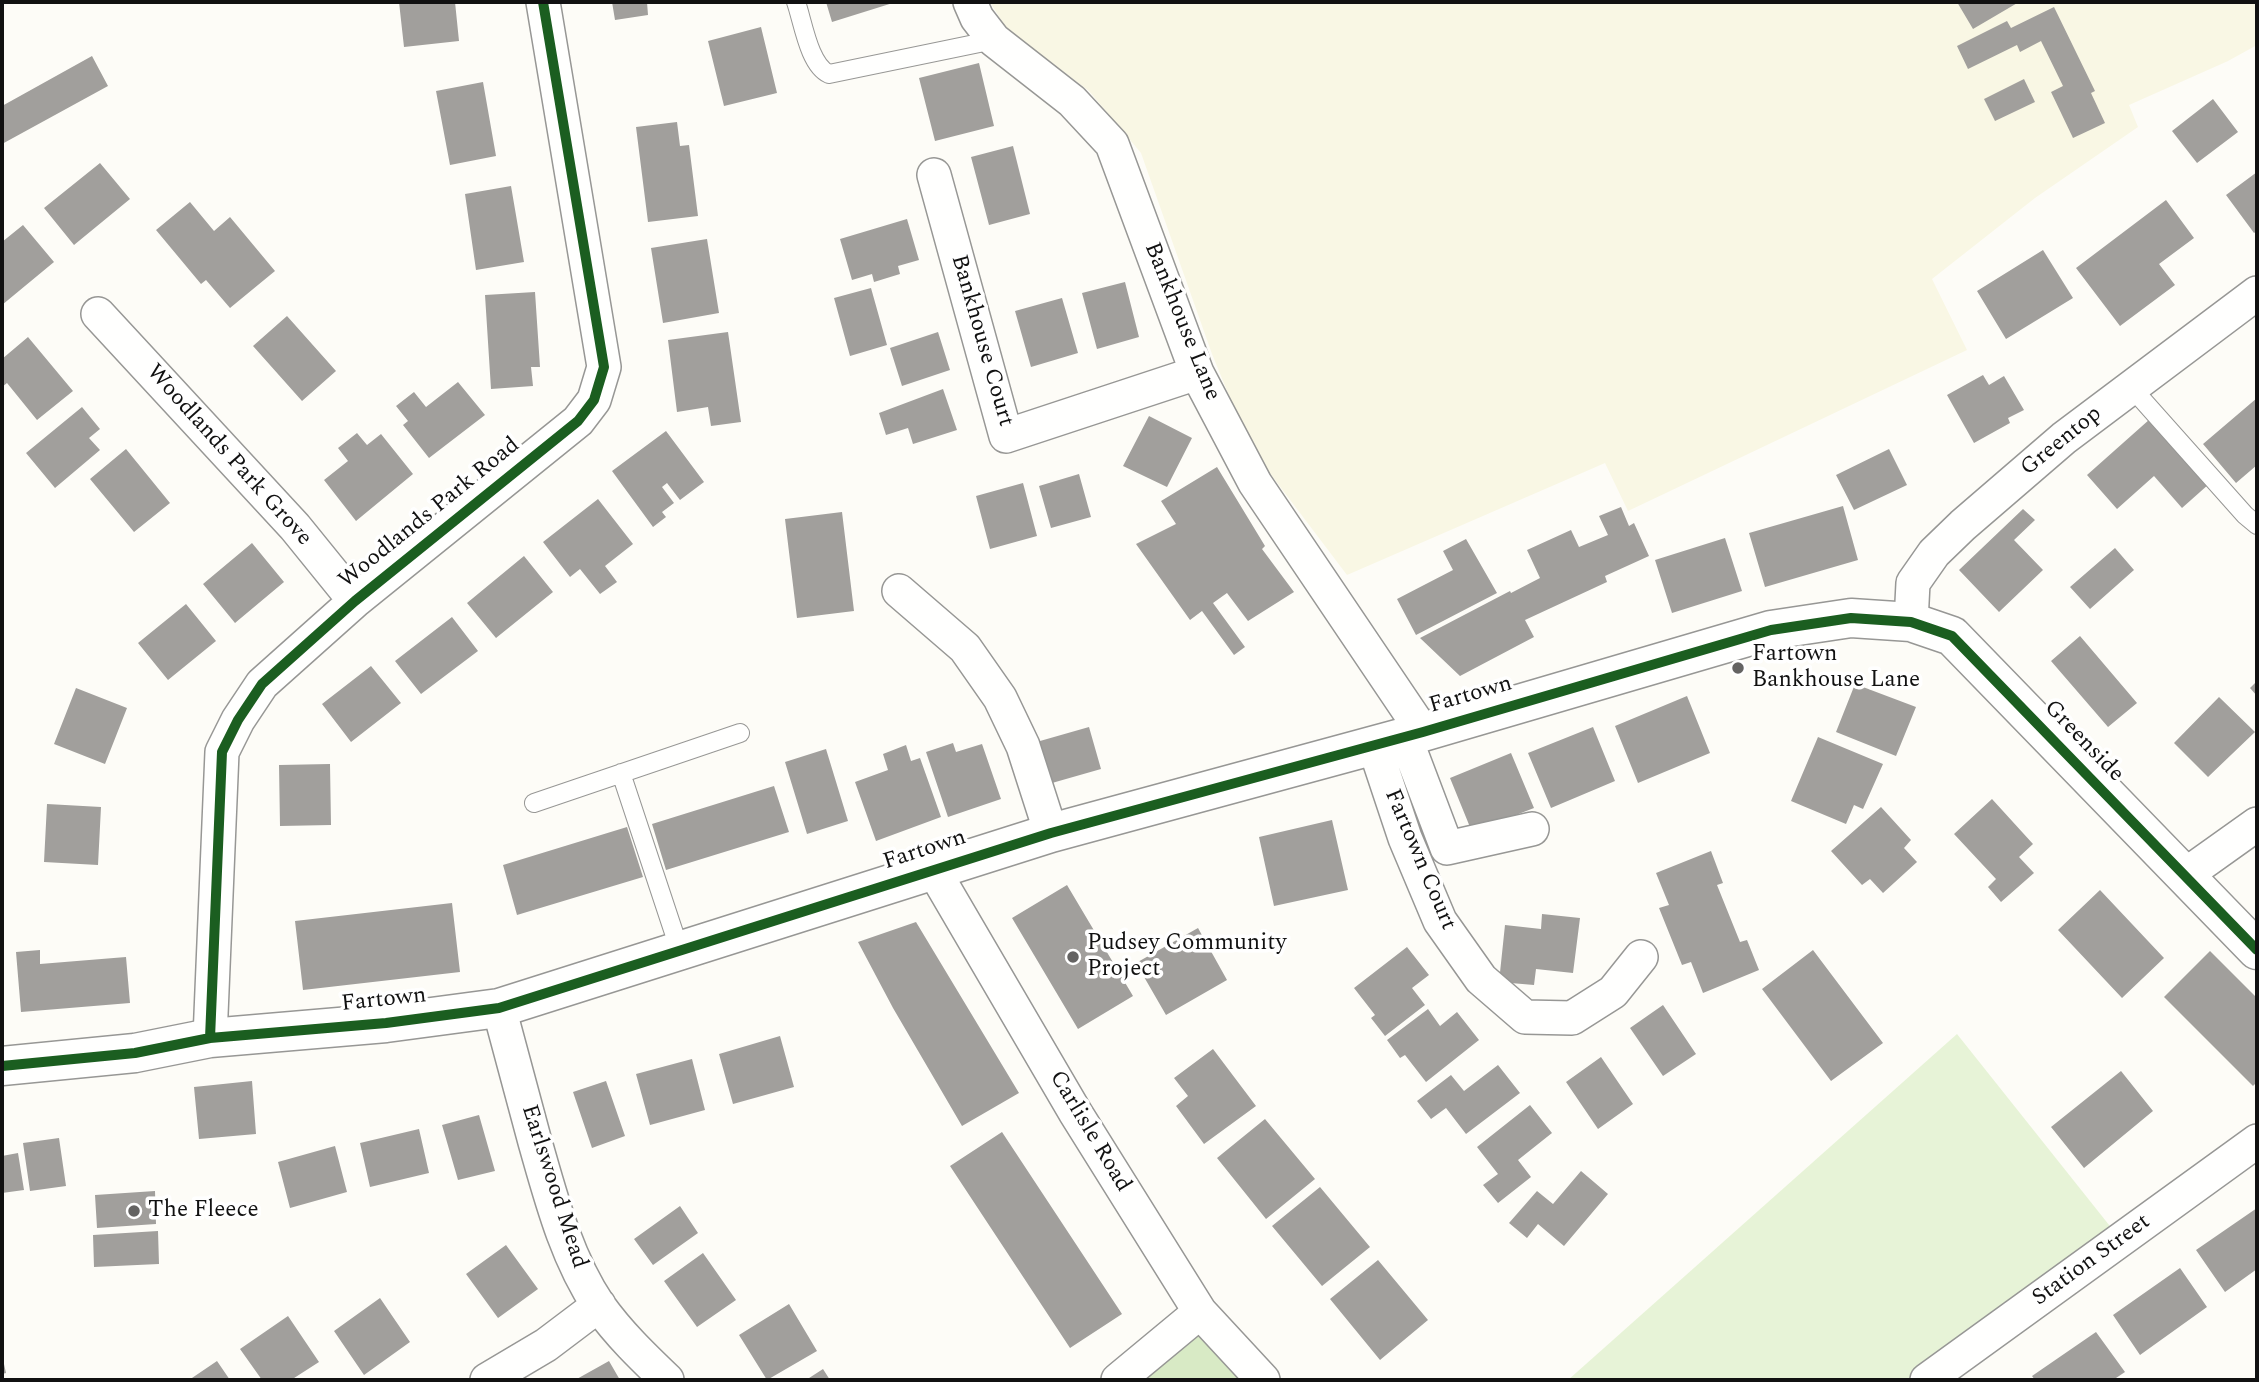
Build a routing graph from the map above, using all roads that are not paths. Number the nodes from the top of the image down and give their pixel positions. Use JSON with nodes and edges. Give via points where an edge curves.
{"nodes":[{"id":1,"x":543,"y":2,"type":"edge"},
{"id":2,"x":796,"y":2,"type":"edge"},
{"id":3,"x":970,"y":2,"type":"edge"},
{"id":4,"x":994,"y":40,"type":"junction"},
{"id":5,"x":934,"y":175,"type":"dead end"},
{"id":6,"x":2257,"y":293,"type":"edge"},
{"id":7,"x":98,"y":314,"type":"dead end"},
{"id":8,"x":1197,"y":373,"type":"junction"},
{"id":9,"x":2131,"y":387,"type":"junction"},
{"id":10,"x":2257,"y":525,"type":"edge"},
{"id":11,"x":898,"y":591,"type":"dead end"},
{"id":12,"x":355,"y":601,"type":"junction"},
{"id":13,"x":1852,"y":618,"type":"joint"},
{"id":14,"x":1912,"y":622,"type":"junction"},
{"id":15,"x":740,"y":733,"type":"dead end"},
{"id":16,"x":1401,"y":738,"type":"junction"},
{"id":17,"x":621,"y":773,"type":"junction"},
{"id":18,"x":534,"y":803,"type":"dead end"},
{"id":19,"x":2257,"y":824,"type":"edge"},
{"id":20,"x":1532,"y":829,"type":"dead end"},
{"id":21,"x":1051,"y":833,"type":"junction"},
{"id":22,"x":934,"y":870,"type":"junction"},
{"id":23,"x":2184,"y":876,"type":"junction"},
{"id":24,"x":2257,"y":950,"type":"edge"},
{"id":25,"x":680,"y":951,"type":"junction"},
{"id":26,"x":1641,"y":957,"type":"dead end"},
{"id":27,"x":499,"y":1008,"type":"junction"},
{"id":28,"x":210,"y":1038,"type":"junction"},
{"id":29,"x":2,"y":1066,"type":"edge"},
{"id":30,"x":2257,"y":1141,"type":"edge"},
{"id":31,"x":599,"y":1305,"type":"junction"},
{"id":32,"x":1200,"y":1312,"type":"junction"},
{"id":33,"x":486,"y":1380,"type":"edge"},
{"id":34,"x":667,"y":1380,"type":"edge"},
{"id":35,"x":1118,"y":1380,"type":"edge"},
{"id":36,"x":1263,"y":1380,"type":"edge"},
{"id":37,"x":1927,"y":1380,"type":"edge"}],
"edges":[{"from":1,"to":12,"type":"street","name":"Woodlands Park Road","via":[[604,367],[594,400],[578,421]]},
{"from":2,"to":4,"type":"lane","via":[[815,62],[829,74]]},
{"from":3,"to":4,"type":"street","name":"Bankhouse Lane"},
{"from":4,"to":8,"type":"street","name":"Bankhouse Lane","via":[[1072,101],[1112,144]]},
{"from":5,"to":8,"type":"street","name":"Bankhouse Court","via":[[1006,436]]},
{"from":6,"to":9,"type":"street","name":"Greentop"},
{"from":7,"to":12,"type":"street","name":"Woodlands Park Grove","via":[[295,527]]},
{"from":8,"to":16,"type":"street","name":"Bankhouse Lane"},
{"from":9,"to":10,"type":"lane"},
{"from":9,"to":14,"type":"street","name":"Greentop","via":[[1934,553],[1913,583]]},
{"from":11,"to":21,"type":"street","via":[[965,648],[1000,698],[1023,746]]},
{"from":12,"to":28,"type":"street","name":"Woodlands Park Road","via":[[262,684],[222,752]]},
{"from":13,"to":14,"type":"street","name":"Greenside"},
{"from":13,"to":16,"type":"street","name":"Fartown","via":[[1771,630]]},
{"from":14,"to":23,"type":"street","name":"Greenside","via":[[1952,636]]},
{"from":15,"to":17,"type":"lane"},
{"from":16,"to":20,"type":"street","via":[[1447,848]]},
{"from":16,"to":21,"type":"street","name":"Fartown"},
{"from":16,"to":26,"type":"street","name":"Fartown Court","via":[[1405,838],[1440,921],[1481,979],[1525,1017],[1572,1018],[1614,992]]},
{"from":17,"to":18,"type":"lane"},
{"from":17,"to":25,"type":"lane"},
{"from":19,"to":23,"type":"street"},
{"from":21,"to":22,"type":"street","name":"Fartown"},
{"from":22,"to":25,"type":"street","name":"Fartown"},
{"from":22,"to":32,"type":"street","name":"Carlisle Road","via":[[1075,1112]]},
{"from":23,"to":24,"type":"street","name":"Greenside"},
{"from":25,"to":27,"type":"street","name":"Fartown"},
{"from":27,"to":28,"type":"street","name":"Fartown"},
{"from":27,"to":31,"type":"street","name":"Earlswood Mead","via":[[563,1234]]},
{"from":28,"to":29,"type":"street","name":"Fartown","via":[[135,1053]]},
{"from":30,"to":37,"type":"street","name":"Station Street"},
{"from":31,"to":33,"type":"street"},
{"from":31,"to":34,"type":"street","name":"Earlswood Mead","via":[[628,1343]]},
{"from":32,"to":35,"type":"street"},
{"from":32,"to":36,"type":"street","name":"Carlisle Road"}]}
